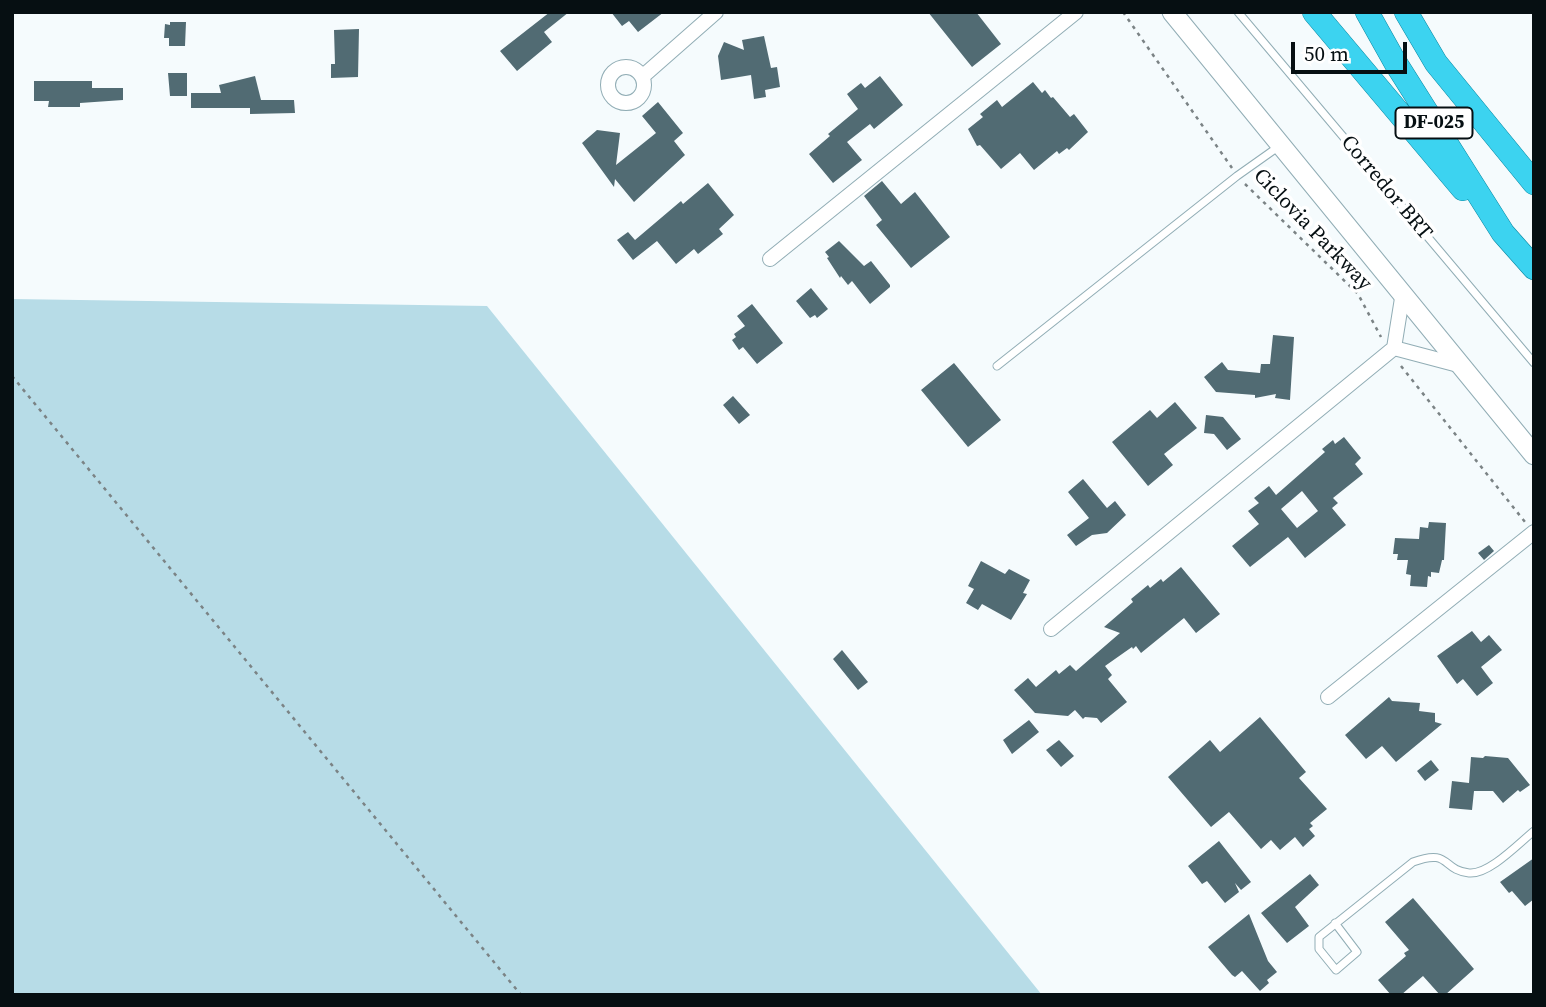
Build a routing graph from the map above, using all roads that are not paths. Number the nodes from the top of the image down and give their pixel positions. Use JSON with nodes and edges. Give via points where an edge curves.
{"nodes":[{"id":1,"x":716,"y":12,"type":"edge"},
{"id":2,"x":1076,"y":12,"type":"edge"},
{"id":3,"x":1172,"y":12,"type":"edge"},
{"id":4,"x":1238,"y":12,"type":"edge"},
{"id":5,"x":1314,"y":12,"type":"edge"},
{"id":6,"x":1367,"y":12,"type":"edge"},
{"id":7,"x":1406,"y":12,"type":"edge"},
{"id":8,"x":1421,"y":12,"type":"edge"},
{"id":9,"x":1436,"y":63,"type":"junction"},
{"id":10,"x":642,"y":76,"type":"dead end"},
{"id":11,"x":1282,"y":144,"type":"junction"},
{"id":12,"x":1534,"y":183,"type":"edge"},
{"id":13,"x":1503,"y":233,"type":"junction"},
{"id":14,"x":770,"y":260,"type":"dead end"},
{"id":15,"x":1534,"y":268,"type":"edge"},
{"id":16,"x":1403,"y":292,"type":"junction"},
{"id":17,"x":1392,"y":350,"type":"junction"},
{"id":18,"x":1534,"y":363,"type":"edge"},
{"id":19,"x":997,"y":366,"type":"dead end"},
{"id":20,"x":1463,"y":366,"type":"junction"},
{"id":21,"x":1534,"y":455,"type":"edge"},
{"id":22,"x":1533,"y":532,"type":"edge"},
{"id":23,"x":1051,"y":629,"type":"dead end"},
{"id":24,"x":1328,"y":697,"type":"dead end"},
{"id":25,"x":1534,"y":831,"type":"edge"},
{"id":26,"x":1335,"y":923,"type":"junction"}],
"edges":[{"from":1,"to":10,"type":"street"},
{"from":2,"to":14,"type":"street"},
{"from":3,"to":11,"type":"main road"},
{"from":4,"to":18,"type":"lane","name":"Corredor BRT"},
{"from":5,"to":13,"type":"highway"},
{"from":6,"to":13,"type":"highway","number":"DF-025"},
{"from":7,"to":9,"type":"highway","number":"DF-025"},
{"from":8,"to":9,"type":"highway"},
{"from":9,"to":12,"type":"highway","number":"DF-025"},
{"from":11,"to":16,"type":"main road"},
{"from":11,"to":19,"type":"lane"},
{"from":13,"to":15,"type":"highway","number":"DF-025"},
{"from":16,"to":17,"type":"street"},
{"from":16,"to":20,"type":"main road"},
{"from":17,"to":20,"type":"street"},
{"from":17,"to":23,"type":"street"},
{"from":20,"to":21,"type":"main road"},
{"from":22,"to":24,"type":"street"},
{"from":25,"to":26,"type":"lane","via":[[1489,867],[1471,873],[1456,869],[1441,857],[1413,862]]},
{"from":26,"to":26,"type":"lane","via":[[1319,937],[1319,948],[1336,970],[1357,952]]}]}
